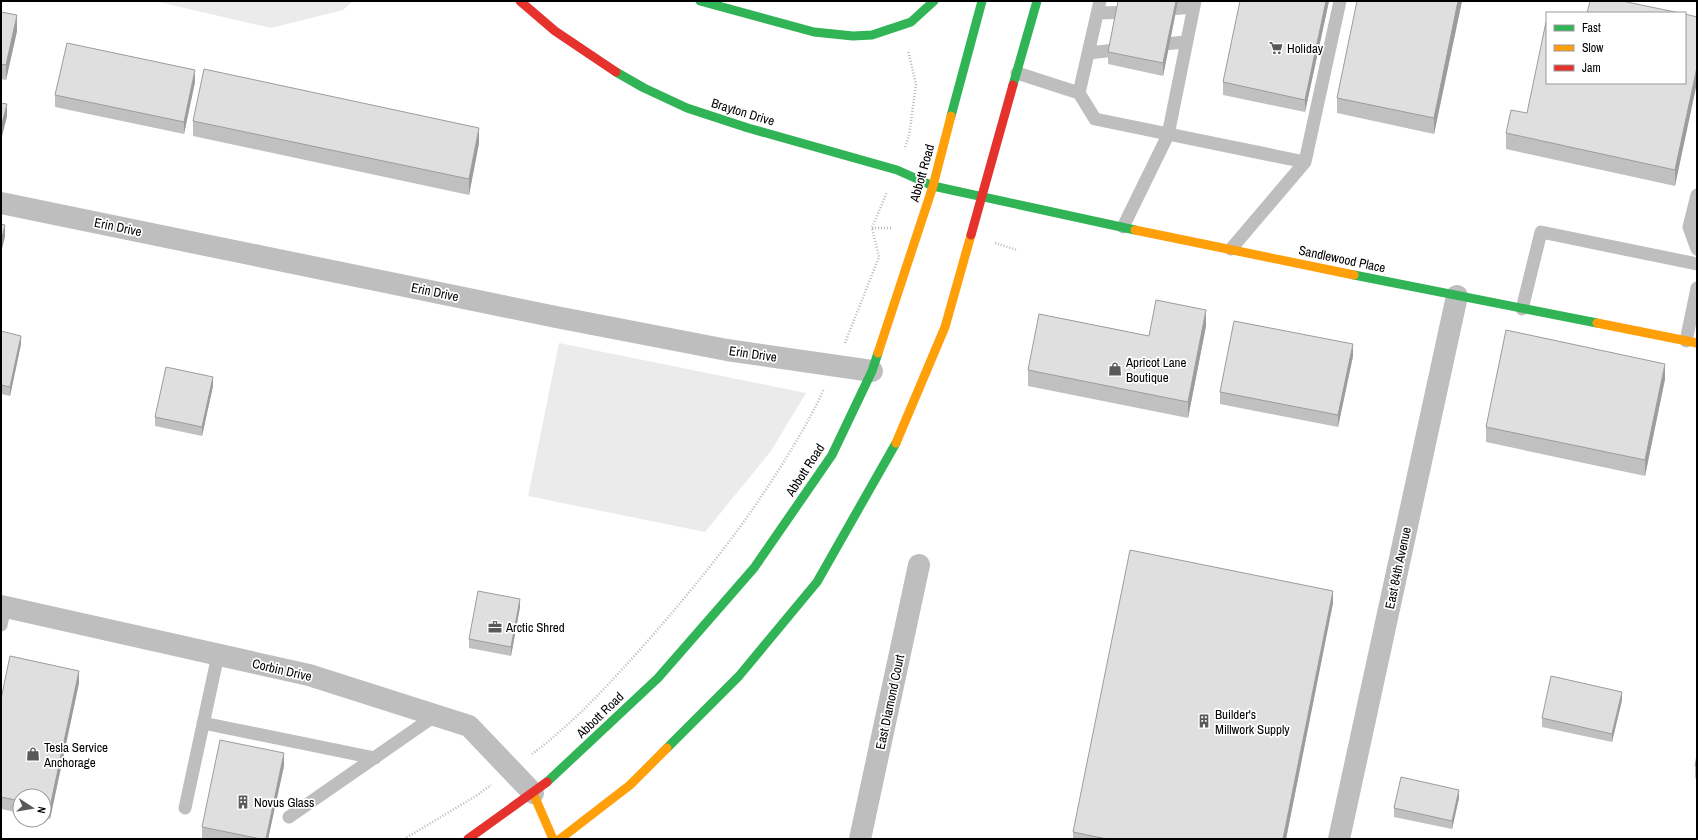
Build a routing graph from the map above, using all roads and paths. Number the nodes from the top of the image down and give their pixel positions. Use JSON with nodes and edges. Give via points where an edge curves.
{"nodes":[{"id":1,"x":520,"y":1,"type":"edge"},
{"id":2,"x":700,"y":1,"type":"edge"},
{"id":3,"x":934,"y":1,"type":"edge"},
{"id":4,"x":982,"y":1,"type":"edge"},
{"id":5,"x":1037,"y":1,"type":"edge"},
{"id":6,"x":1340,"y":1,"type":"edge"},
{"id":7,"x":1194,"y":4,"type":"edge"},
{"id":8,"x":1099,"y":7,"type":"edge"},
{"id":9,"x":1186,"y":42,"type":"junction"},
{"id":10,"x":907,"y":46,"type":"dead end"},
{"id":11,"x":1088,"y":53,"type":"junction"},
{"id":12,"x":1017,"y":73,"type":"junction"},
{"id":13,"x":1079,"y":93,"type":"junction"},
{"id":14,"x":1168,"y":135,"type":"junction"},
{"id":15,"x":909,"y":136,"type":"dead end"},
{"id":16,"x":1305,"y":162,"type":"junction"},
{"id":17,"x":933,"y":186,"type":"junction"},
{"id":18,"x":1697,"y":195,"type":"edge"},
{"id":19,"x":982,"y":196,"type":"junction"},
{"id":20,"x":1,"y":203,"type":"edge"},
{"id":21,"x":1123,"y":227,"type":"junction"},
{"id":22,"x":872,"y":228,"type":"dead end"},
{"id":23,"x":1231,"y":249,"type":"junction"},
{"id":24,"x":1697,"y":249,"type":"edge"},
{"id":25,"x":1697,"y":264,"type":"edge"},
{"id":26,"x":1697,"y":288,"type":"edge"},
{"id":27,"x":1458,"y":296,"type":"junction"},
{"id":28,"x":1522,"y":309,"type":"junction"},
{"id":29,"x":1692,"y":342,"type":"edge"},
{"id":30,"x":835,"y":366,"type":"junction"},
{"id":31,"x":872,"y":371,"type":"junction"},
{"id":32,"x":919,"y":565,"type":"dead end"},
{"id":33,"x":2,"y":613,"type":"edge"},
{"id":34,"x":218,"y":655,"type":"junction"},
{"id":35,"x":436,"y":715,"type":"junction"},
{"id":36,"x":203,"y":723,"type":"junction"},
{"id":37,"x":553,"y":738,"type":"dead end"},
{"id":38,"x":374,"y":758,"type":"junction"},
{"id":39,"x":533,"y":793,"type":"junction"},
{"id":40,"x":476,"y":796,"type":"dead end"},
{"id":41,"x":185,"y":808,"type":"dead end"},
{"id":42,"x":289,"y":817,"type":"dead end"},
{"id":43,"x":404,"y":839,"type":"edge"},
{"id":44,"x":468,"y":839,"type":"edge"},
{"id":45,"x":553,"y":839,"type":"edge"},
{"id":46,"x":560,"y":839,"type":"edge"},
{"id":47,"x":860,"y":839,"type":"edge"},
{"id":48,"x":1339,"y":839,"type":"edge"}],
"edges":[{"from":1,"to":17,"type":"main road","name":"Brayton Drive","via":[[556,31],[614,71],[670,101],[724,120],[897,170]]},
{"from":2,"to":3,"type":"main road","via":[[814,32],[853,36],[872,35],[912,22]]},
{"from":4,"to":17,"type":"main road","name":"Abbott Road"},
{"from":5,"to":12,"type":"main road"},
{"from":6,"to":16,"type":"lane"},
{"from":7,"to":8,"type":"lane","via":[[1118,13]]},
{"from":7,"to":9,"type":"lane"},
{"from":8,"to":11,"type":"lane"},
{"from":9,"to":11,"type":"lane"},
{"from":9,"to":14,"type":"lane"},
{"from":10,"to":15,"type":"path","via":[[916,84]]},
{"from":11,"to":13,"type":"lane"},
{"from":12,"to":13,"type":"lane"},
{"from":12,"to":19,"type":"main road"},
{"from":13,"to":14,"type":"lane","via":[[1096,119]]},
{"from":14,"to":16,"type":"lane"},
{"from":14,"to":21,"type":"lane"},
{"from":16,"to":23,"type":"lane"},
{"from":17,"to":19,"type":"main road","name":"Brayton Drive"},
{"from":17,"to":31,"type":"main road","name":"Abbott Road"},
{"from":18,"to":24,"type":"lane","via":[[1689,227]]},
{"from":19,"to":21,"type":"main road","name":"Sandlewood Place"},
{"from":19,"to":46,"type":"main road","via":[[945,327],[892,452],[817,582],[734,682],[630,785]]},
{"from":20,"to":30,"type":"street","name":"Erin Drive","via":[[649,335]]},
{"from":21,"to":23,"type":"main road","name":"Sandlewood Place"},
{"from":22,"to":30,"type":"path","via":[[879,257]]},
{"from":23,"to":27,"type":"main road","name":"Sandlewood Place"},
{"from":25,"to":28,"type":"lane","via":[[1541,232]]},
{"from":26,"to":29,"type":"lane"},
{"from":27,"to":28,"type":"main road","name":"Sandlewood Place"},
{"from":27,"to":48,"type":"street","name":"East 84th Avenue"},
{"from":28,"to":29,"type":"main road","name":"Sandlewood Place"},
{"from":30,"to":31,"type":"street","name":"Erin Drive"},
{"from":30,"to":37,"type":"path","via":[[812,416],[764,493],[717,560],[616,676]]},
{"from":31,"to":39,"type":"main road","name":"Abbott Road","via":[[832,455],[754,568],[658,678]]},
{"from":32,"to":47,"type":"street","name":"East Diamond Court"},
{"from":33,"to":34,"type":"street","name":"Corbin Drive"},
{"from":34,"to":35,"type":"street","name":"Corbin Drive","via":[[309,675]]},
{"from":34,"to":36,"type":"lane"},
{"from":35,"to":38,"type":"lane"},
{"from":35,"to":39,"type":"street","name":"Corbin Drive","via":[[469,726]]},
{"from":36,"to":38,"type":"lane"},
{"from":36,"to":41,"type":"lane"},
{"from":38,"to":42,"type":"lane"},
{"from":39,"to":44,"type":"main road","name":"Abbott Road"},
{"from":39,"to":45,"type":"main road"},
{"from":40,"to":43,"type":"path"}]}
